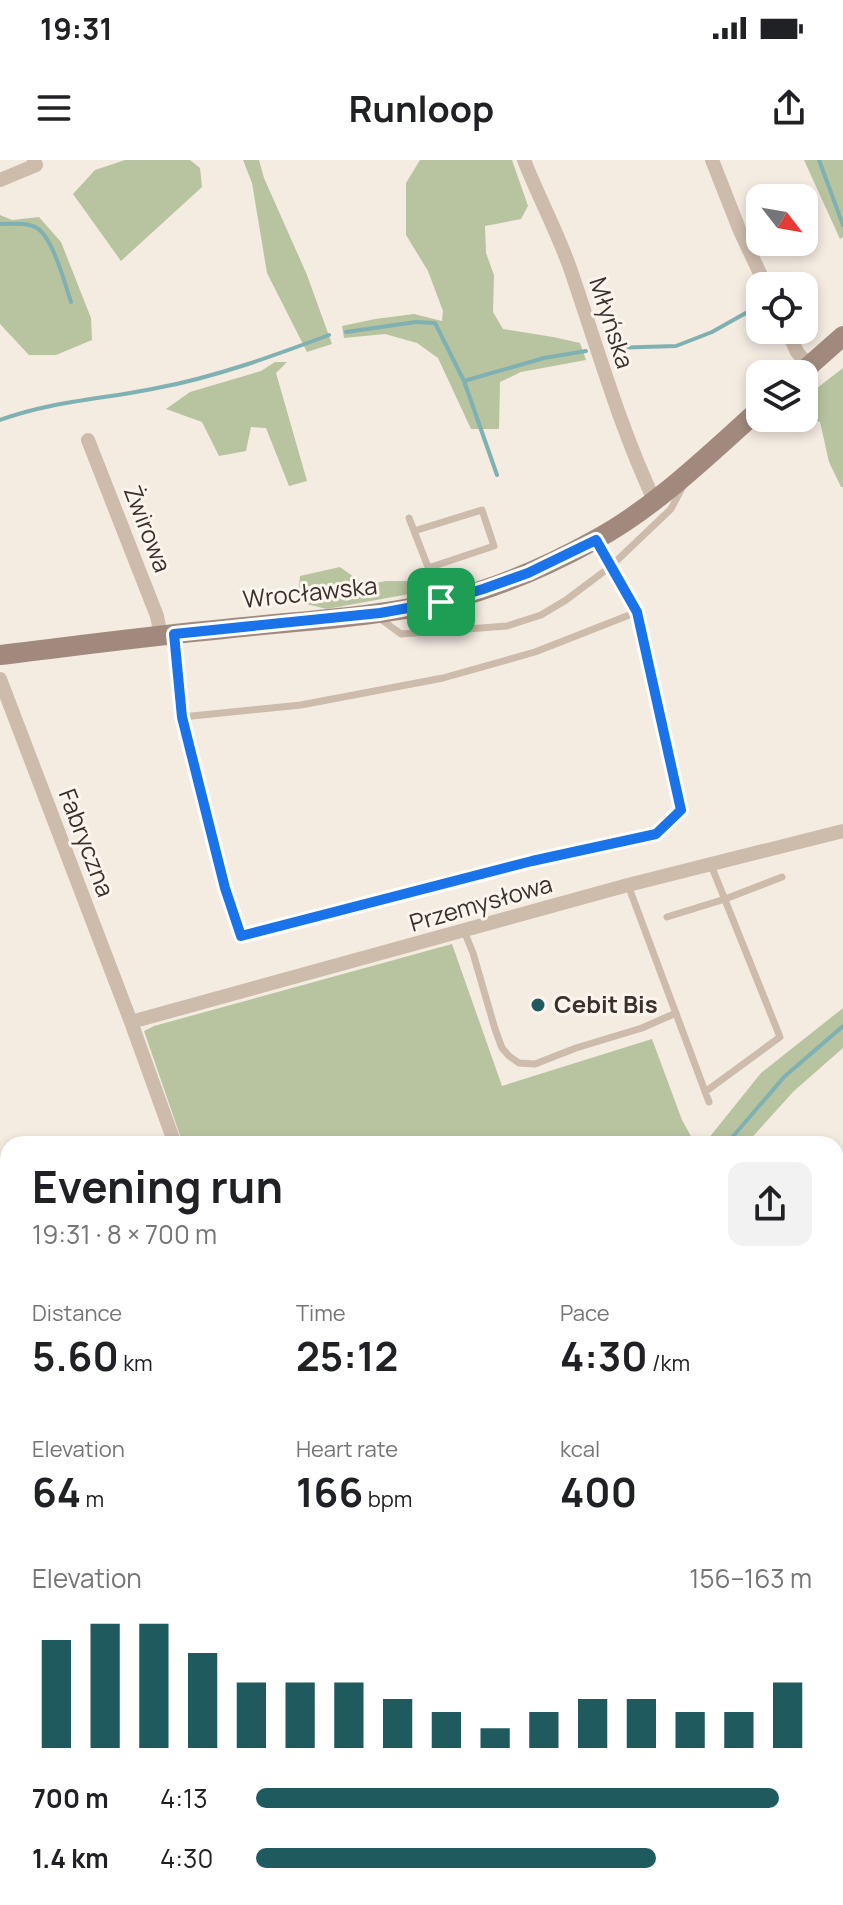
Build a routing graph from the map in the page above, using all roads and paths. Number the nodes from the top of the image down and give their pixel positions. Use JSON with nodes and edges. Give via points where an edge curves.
{"nodes":[{"id":1,"x":524,"y":160,"type":"edge"},
{"id":2,"x":712,"y":160,"type":"edge"},
{"id":3,"x":35,"y":162,"type":"edge"},
{"id":4,"x":0,"y":180,"type":"edge"},
{"id":5,"x":759,"y":272,"type":"edge"},
{"id":6,"x":843,"y":336,"type":"edge"},
{"id":7,"x":815,"y":360,"type":"edge"},
{"id":8,"x":746,"y":421,"type":"edge"},
{"id":9,"x":88,"y":440,"type":"dead end"},
{"id":10,"x":691,"y":470,"type":"junction"},
{"id":11,"x":654,"y":500,"type":"junction"},
{"id":12,"x":409,"y":518,"type":"dead end"},
{"id":13,"x":414,"y":531,"type":"junction"},
{"id":14,"x":596,"y":540,"type":"junction"},
{"id":15,"x":610,"y":567,"type":"junction"},
{"id":16,"x":428,"y":568,"type":"junction"},
{"id":17,"x":441,"y":602,"type":"junction"},
{"id":18,"x":637,"y":612,"type":"junction"},
{"id":19,"x":373,"y":613,"type":"junction"},
{"id":20,"x":168,"y":635,"type":"junction"},
{"id":21,"x":0,"y":655,"type":"edge"},
{"id":22,"x":0,"y":679,"type":"edge"},
{"id":23,"x":182,"y":717,"type":"junction"},
{"id":24,"x":843,"y":831,"type":"edge"},
{"id":25,"x":711,"y":864,"type":"junction"},
{"id":26,"x":782,"y":877,"type":"dead end"},
{"id":27,"x":628,"y":885,"type":"junction"},
{"id":28,"x":725,"y":899,"type":"junction"},
{"id":29,"x":667,"y":917,"type":"dead end"},
{"id":30,"x":464,"y":931,"type":"junction"},
{"id":31,"x":676,"y":1013,"type":"junction"},
{"id":32,"x":131,"y":1022,"type":"junction"},
{"id":33,"x":705,"y":1092,"type":"junction"},
{"id":34,"x":709,"y":1102,"type":"dead end"},
{"id":35,"x":172,"y":1136,"type":"edge"}],
"edges":[{"from":1,"to":11,"type":"street","name":"Młyńska","via":[[569,266]]},
{"from":2,"to":5,"type":"street"},
{"from":3,"to":4,"type":"street"},
{"from":6,"to":7,"type":"main road"},
{"from":8,"to":10,"type":"main road","name":"Wrocławska"},
{"from":9,"to":20,"type":"street","name":"Żwirowa"},
{"from":10,"to":11,"type":"main road","name":"Wrocławska"},
{"from":10,"to":15,"type":"lane","via":[[671,509]]},
{"from":11,"to":14,"type":"main road","name":"Wrocławska"},
{"from":12,"to":13,"type":"lane"},
{"from":13,"to":16,"type":"lane"},
{"from":13,"to":16,"type":"lane","via":[[482,510],[494,546]]},
{"from":14,"to":15,"type":"lane"},
{"from":14,"to":17,"type":"main road","name":"Wrocławska","via":[[528,573]]},
{"from":15,"to":18,"type":"lane"},
{"from":15,"to":19,"type":"lane","via":[[541,615],[507,626],[401,634]]},
{"from":16,"to":17,"type":"lane"},
{"from":17,"to":19,"type":"main road","name":"Wrocławska"},
{"from":18,"to":23,"type":"lane","via":[[535,652],[443,678],[301,705]]},
{"from":18,"to":23,"type":"lane","via":[[681,810],[656,834],[241,936]]},
{"from":19,"to":20,"type":"main road","name":"Wrocławska"},
{"from":20,"to":21,"type":"main road","name":"Wrocławska"},
{"from":20,"to":23,"type":"lane"},
{"from":22,"to":32,"type":"street","name":"Fabryczna"},
{"from":24,"to":25,"type":"street","name":"Przemysłowa"},
{"from":25,"to":27,"type":"street","name":"Przemysłowa"},
{"from":25,"to":28,"type":"lane"},
{"from":26,"to":28,"type":"lane"},
{"from":27,"to":30,"type":"street","name":"Przemysłowa"},
{"from":27,"to":31,"type":"lane"},
{"from":28,"to":29,"type":"lane"},
{"from":28,"to":33,"type":"lane","via":[[780,1037]]},
{"from":30,"to":31,"type":"lane","via":[[502,1048],[519,1063],[535,1064]]},
{"from":30,"to":32,"type":"street","name":"Przemysłowa"},
{"from":31,"to":33,"type":"lane"},
{"from":32,"to":35,"type":"street","name":"Fabryczna"},
{"from":33,"to":34,"type":"lane"}]}
